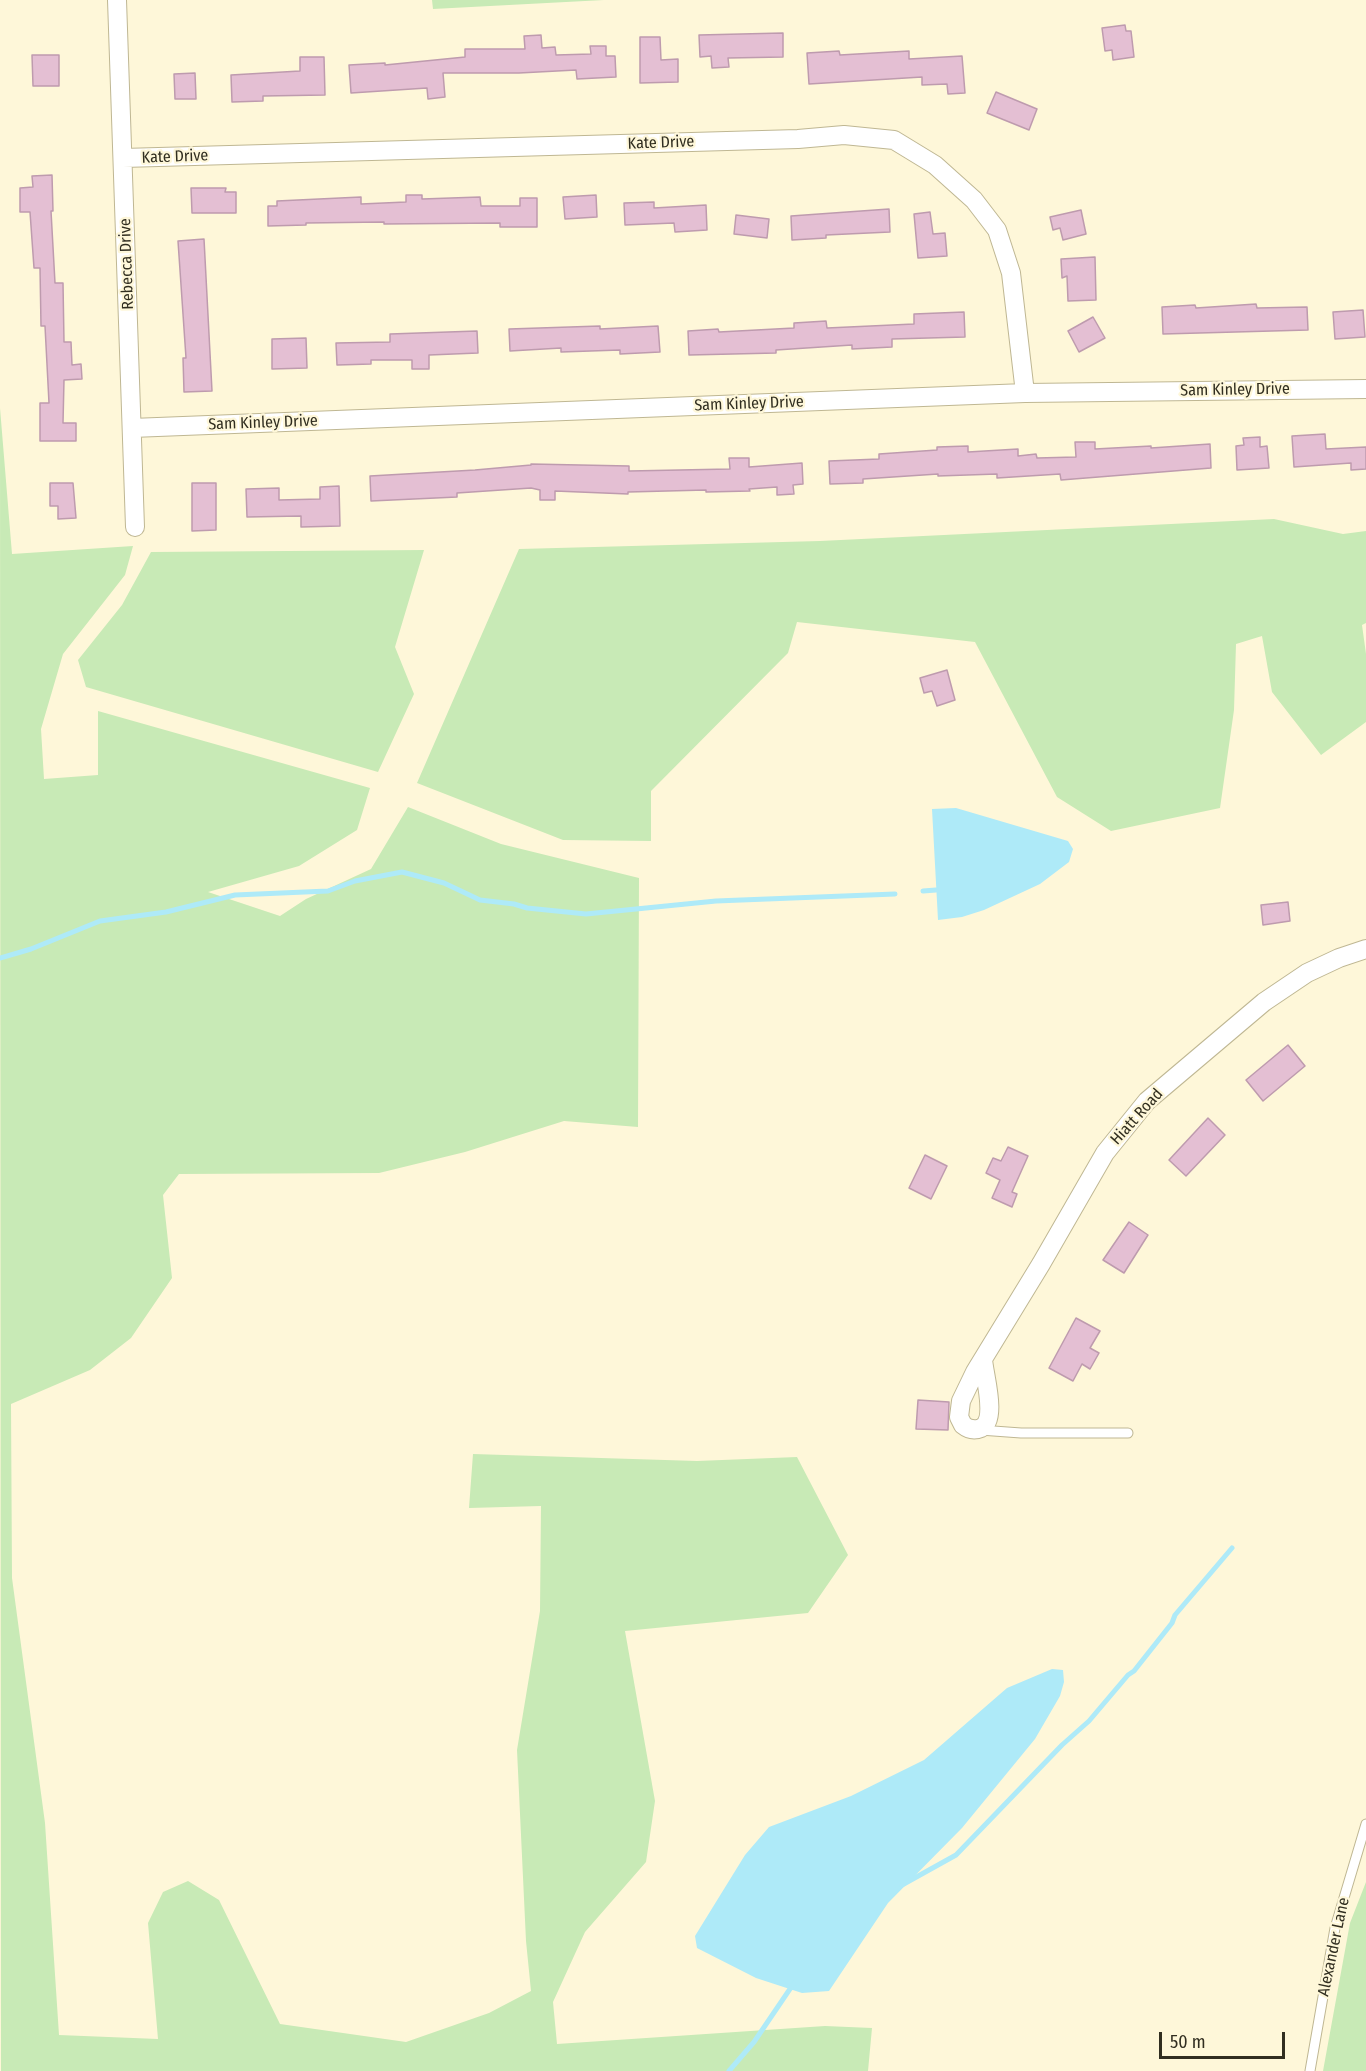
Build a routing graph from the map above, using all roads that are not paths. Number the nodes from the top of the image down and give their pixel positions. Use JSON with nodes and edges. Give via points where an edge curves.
{"nodes":[{"id":1,"x":117,"y":0,"type":"edge"},
{"id":2,"x":123,"y":158,"type":"junction"},
{"id":3,"x":1366,"y":389,"type":"edge"},
{"id":4,"x":1025,"y":393,"type":"junction"},
{"id":5,"x":132,"y":428,"type":"junction"},
{"id":6,"x":135,"y":527,"type":"dead end"},
{"id":7,"x":1366,"y":950,"type":"edge"},
{"id":8,"x":983,"y":1359,"type":"junction"},
{"id":9,"x":978,"y":1429,"type":"junction"},
{"id":10,"x":1128,"y":1433,"type":"dead end"},
{"id":11,"x":1366,"y":1824,"type":"edge"},
{"id":12,"x":1310,"y":2071,"type":"edge"}],
"edges":[{"from":1,"to":2,"type":"street","name":"Rebecca Drive"},
{"from":2,"to":4,"type":"street","name":"Kate Drive","via":[[844,135],[894,140],[935,165],[974,200],[997,230],[1011,273]]},
{"from":2,"to":5,"type":"street","name":"Rebecca Drive"},
{"from":3,"to":4,"type":"street","name":"Sam Kinley Drive"},
{"from":4,"to":5,"type":"street","name":"Sam Kinley Drive"},
{"from":5,"to":6,"type":"street","name":"Rebecca Drive"},
{"from":7,"to":8,"type":"street","name":"Hiatt Road","via":[[1306,973],[1264,1002],[1147,1101],[1105,1153]]},
{"from":8,"to":9,"type":"street","via":[[990,1414],[986,1425]]},
{"from":8,"to":9,"type":"street","name":"Hiatt Road","via":[[966,1389],[959,1413],[965,1427]]},
{"from":9,"to":10,"type":"lane"},
{"from":11,"to":12,"type":"lane","name":"Alexander Lane","via":[[1335,1928]]}]}
